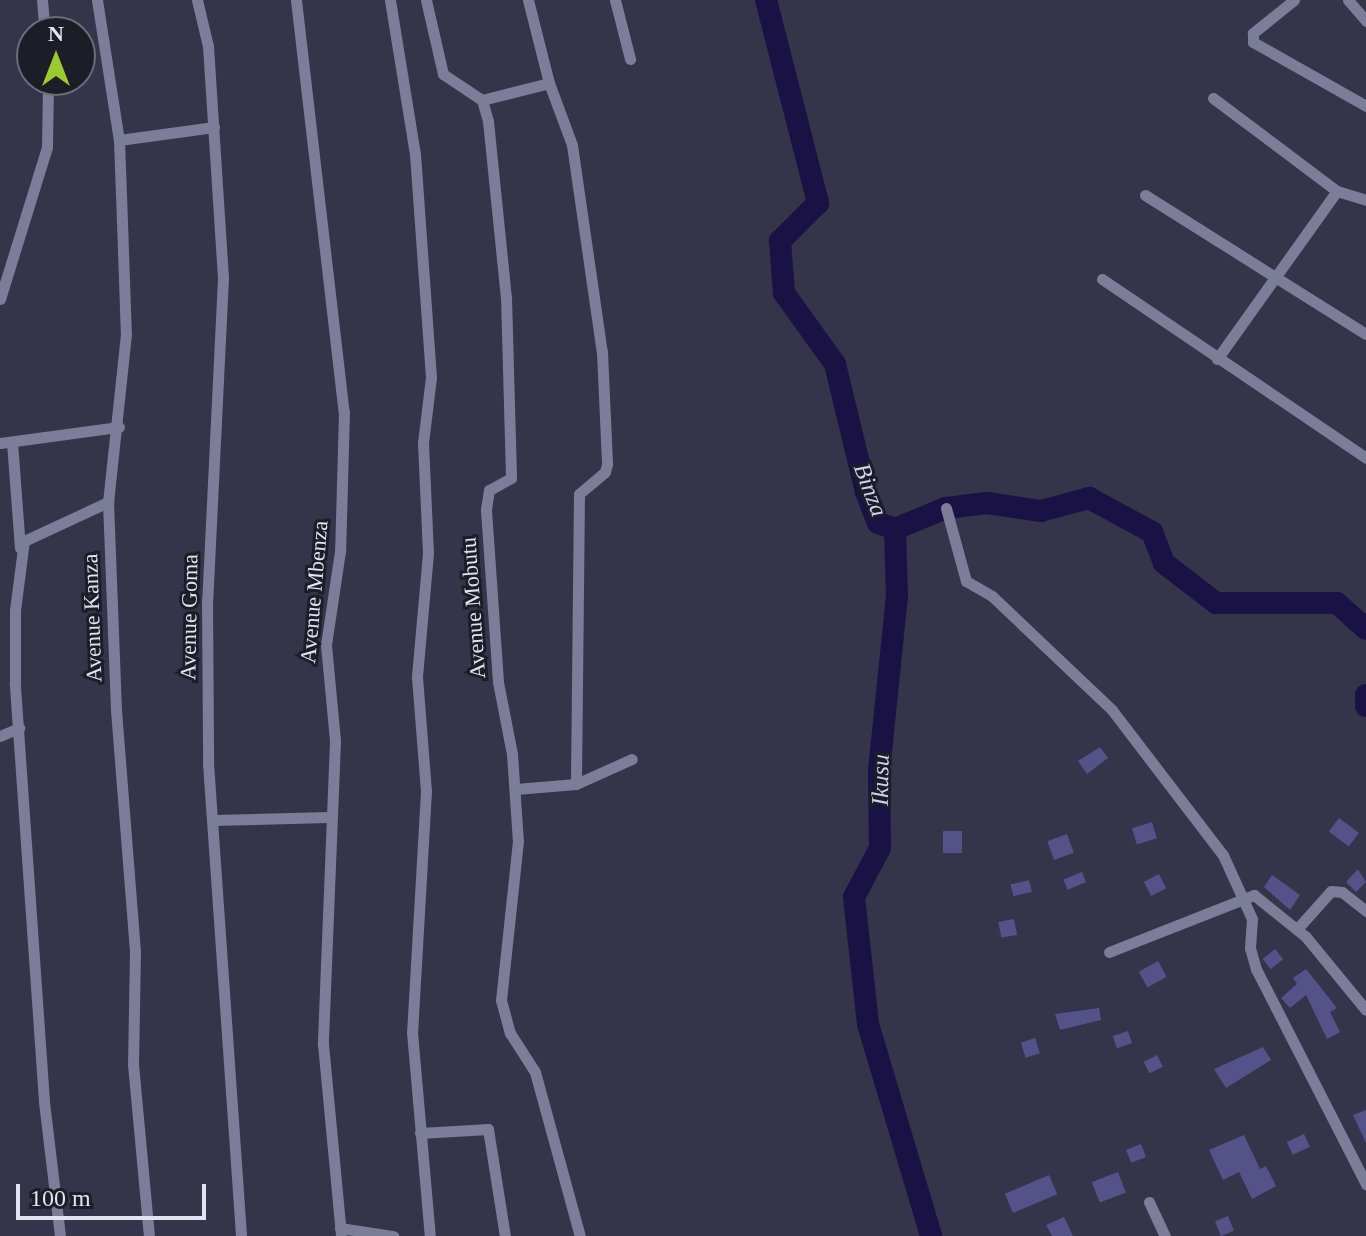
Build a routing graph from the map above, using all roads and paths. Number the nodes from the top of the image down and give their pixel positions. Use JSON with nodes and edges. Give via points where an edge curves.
{"nodes":[{"id":1,"x":97,"y":0,"type":"edge"},
{"id":2,"x":197,"y":0,"type":"edge"},
{"id":3,"x":296,"y":0,"type":"edge"},
{"id":4,"x":390,"y":0,"type":"edge"},
{"id":5,"x":426,"y":0,"type":"edge"},
{"id":6,"x":528,"y":0,"type":"edge"},
{"id":7,"x":615,"y":0,"type":"edge"},
{"id":8,"x":1294,"y":0,"type":"edge"},
{"id":9,"x":1348,"y":0,"type":"edge"},
{"id":10,"x":1366,"y":21,"type":"edge"},
{"id":11,"x":630,"y":59,"type":"dead end"},
{"id":12,"x":549,"y":83,"type":"junction"},
{"id":13,"x":48,"y":96,"type":"edge"},
{"id":14,"x":1213,"y":98,"type":"dead end"},
{"id":15,"x":482,"y":100,"type":"junction"},
{"id":16,"x":1366,"y":106,"type":"edge"},
{"id":17,"x":214,"y":127,"type":"junction"},
{"id":18,"x":119,"y":140,"type":"junction"},
{"id":19,"x":1337,"y":191,"type":"junction"},
{"id":20,"x":1145,"y":195,"type":"dead end"},
{"id":21,"x":1366,"y":200,"type":"edge"},
{"id":22,"x":1276,"y":276,"type":"junction"},
{"id":23,"x":1102,"y":279,"type":"dead end"},
{"id":24,"x":0,"y":299,"type":"edge"},
{"id":25,"x":1366,"y":334,"type":"edge"},
{"id":26,"x":1217,"y":359,"type":"junction"},
{"id":27,"x":119,"y":427,"type":"junction"},
{"id":28,"x":6,"y":443,"type":"edge"},
{"id":29,"x":1366,"y":458,"type":"edge"},
{"id":30,"x":108,"y":502,"type":"junction"},
{"id":31,"x":946,"y":508,"type":"dead end"},
{"id":32,"x":20,"y":549,"type":"junction"},
{"id":33,"x":19,"y":728,"type":"junction"},
{"id":34,"x":0,"y":736,"type":"edge"},
{"id":35,"x":632,"y":759,"type":"dead end"},
{"id":36,"x":576,"y":784,"type":"junction"},
{"id":37,"x":516,"y":789,"type":"junction"},
{"id":38,"x":328,"y":817,"type":"junction"},
{"id":39,"x":213,"y":820,"type":"junction"},
{"id":40,"x":1244,"y":896,"type":"junction"},
{"id":41,"x":1366,"y":911,"type":"edge"},
{"id":42,"x":1297,"y":929,"type":"junction"},
{"id":43,"x":1109,"y":952,"type":"dead end"},
{"id":44,"x":1366,"y":1010,"type":"edge"},
{"id":45,"x":420,"y":1133,"type":"junction"},
{"id":46,"x":1366,"y":1184,"type":"edge"},
{"id":47,"x":1149,"y":1202,"type":"dead end"},
{"id":48,"x":340,"y":1232,"type":"edge"},
{"id":49,"x":60,"y":1236,"type":"edge"},
{"id":50,"x":149,"y":1236,"type":"edge"},
{"id":51,"x":241,"y":1236,"type":"edge"},
{"id":52,"x":393,"y":1236,"type":"edge"},
{"id":53,"x":430,"y":1236,"type":"edge"},
{"id":54,"x":505,"y":1236,"type":"edge"},
{"id":55,"x":580,"y":1236,"type":"edge"},
{"id":56,"x":1165,"y":1236,"type":"edge"}],
"edges":[{"from":1,"to":18,"type":"street","name":"Avenue Kanza"},
{"from":2,"to":17,"type":"street","name":"Avenue Goma","via":[[208,46]]},
{"from":3,"to":38,"type":"street","name":"Avenue Mbenza","via":[[345,427],[340,551],[326,645],[335,741]]},
{"from":4,"to":45,"type":"street","via":[[415,154],[431,377],[423,443],[428,553],[417,677],[426,791],[412,1032]]},
{"from":5,"to":15,"type":"street","via":[[443,74]]},
{"from":6,"to":12,"type":"street"},
{"from":7,"to":11,"type":"street"},
{"from":8,"to":16,"type":"street","via":[[1253,33],[1253,42]]},
{"from":9,"to":10,"type":"street"},
{"from":12,"to":15,"type":"street"},
{"from":12,"to":36,"type":"street","via":[[572,145],[581,190],[602,352],[607,464],[579,494]]},
{"from":13,"to":24,"type":"street","via":[[47,147]]},
{"from":14,"to":19,"type":"street"},
{"from":15,"to":37,"type":"street","name":"Avenue Mobutu","via":[[506,297],[511,478],[489,490],[486,510],[498,682]]},
{"from":17,"to":18,"type":"street"},
{"from":17,"to":39,"type":"street","name":"Avenue Goma","via":[[223,278],[207,600]]},
{"from":18,"to":27,"type":"street","name":"Avenue Kanza","via":[[126,334]]},
{"from":19,"to":21,"type":"street"},
{"from":19,"to":22,"type":"street"},
{"from":20,"to":22,"type":"street"},
{"from":22,"to":25,"type":"street"},
{"from":22,"to":26,"type":"street"},
{"from":23,"to":26,"type":"street"},
{"from":26,"to":29,"type":"street"},
{"from":27,"to":28,"type":"street"},
{"from":27,"to":30,"type":"street","name":"Avenue Kanza"},
{"from":28,"to":32,"type":"street"},
{"from":30,"to":32,"type":"street","via":[[28,537]]},
{"from":30,"to":50,"type":"street","name":"Avenue Kanza","via":[[116,710],[135,952],[133,1064]]},
{"from":31,"to":40,"type":"street","via":[[966,581],[992,596],[1112,710],[1223,855]]},
{"from":32,"to":33,"type":"street","via":[[15,610]]},
{"from":33,"to":34,"type":"street"},
{"from":33,"to":49,"type":"street","via":[[44,1101]]},
{"from":35,"to":36,"type":"street"},
{"from":36,"to":37,"type":"street"},
{"from":37,"to":55,"type":"street","name":"Avenue Mobutu","via":[[518,875],[502,1013],[535,1072]]},
{"from":38,"to":39,"type":"street"},
{"from":38,"to":48,"type":"street","name":"Avenue Mbenza","via":[[323,1044]]},
{"from":39,"to":51,"type":"street","name":"Avenue Goma"},
{"from":40,"to":42,"type":"street","via":[[1264,899]]},
{"from":40,"to":43,"type":"street"},
{"from":40,"to":46,"type":"street","via":[[1252,919],[1250,948],[1256,969]]},
{"from":41,"to":42,"type":"street","via":[[1342,892],[1331,891]]},
{"from":42,"to":44,"type":"street"},
{"from":45,"to":53,"type":"street"},
{"from":45,"to":54,"type":"street","via":[[488,1129]]},
{"from":47,"to":56,"type":"street"},
{"from":48,"to":52,"type":"street"}]}
